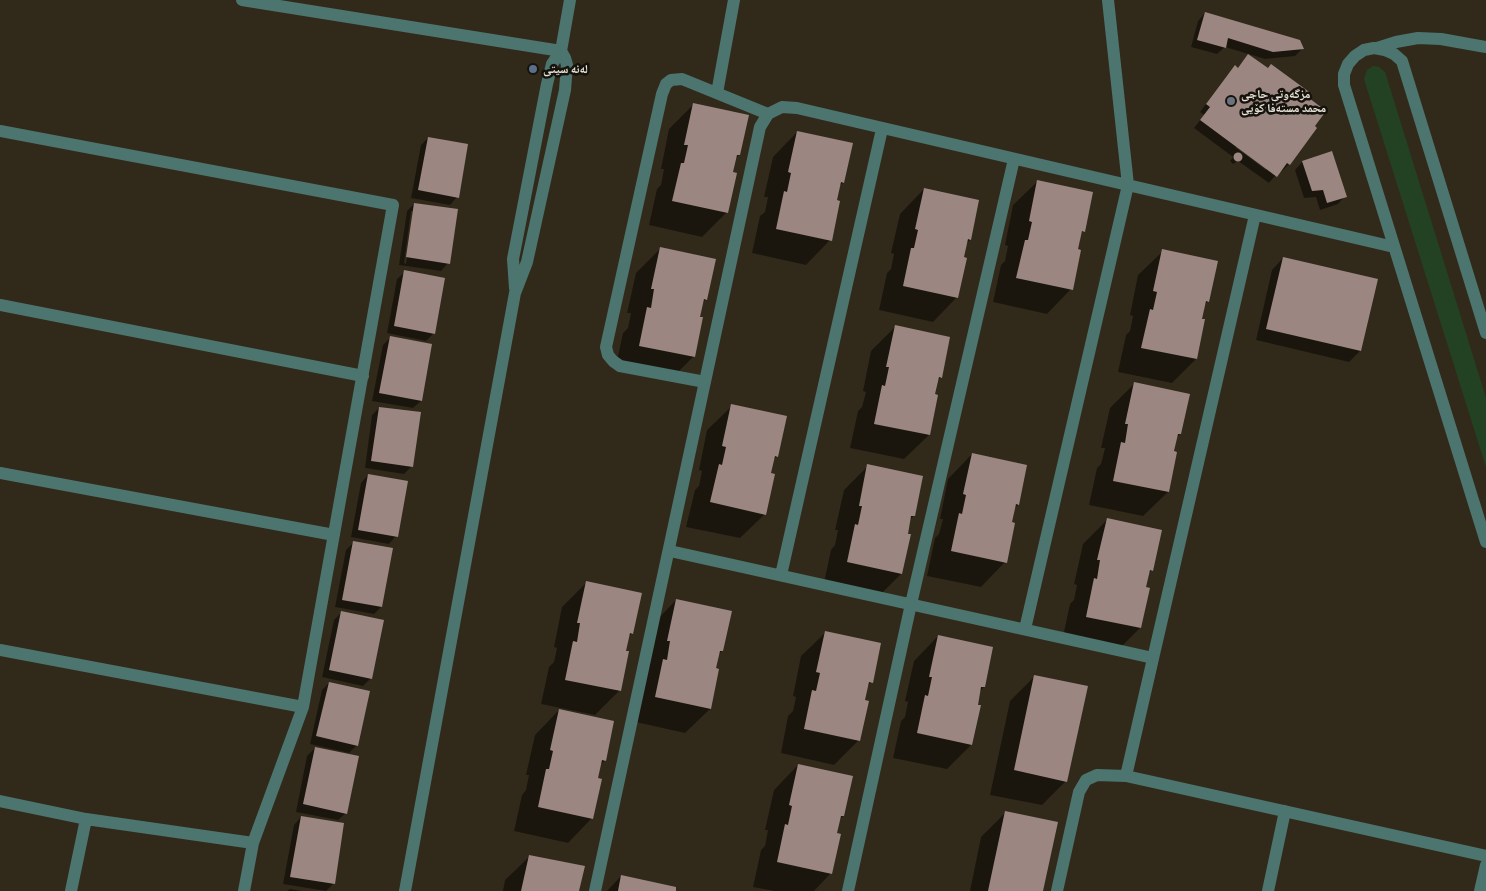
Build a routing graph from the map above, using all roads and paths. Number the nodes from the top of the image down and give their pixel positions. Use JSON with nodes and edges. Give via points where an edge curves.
{"nodes":[{"id":1,"x":242,"y":0,"type":"edge"},
{"id":2,"x":570,"y":0,"type":"edge"},
{"id":3,"x":734,"y":0,"type":"edge"},
{"id":4,"x":1108,"y":0,"type":"edge"},
{"id":5,"x":1486,"y":47,"type":"edge"},
{"id":6,"x":1374,"y":48,"type":"junction"},
{"id":7,"x":561,"y":51,"type":"junction"},
{"id":8,"x":717,"y":93,"type":"junction"},
{"id":9,"x":768,"y":114,"type":"junction"},
{"id":10,"x":882,"y":129,"type":"junction"},
{"id":11,"x":0,"y":131,"type":"edge"},
{"id":12,"x":1014,"y":159,"type":"junction"},
{"id":13,"x":1128,"y":186,"type":"junction"},
{"id":14,"x":1255,"y":215,"type":"junction"},
{"id":15,"x":1394,"y":247,"type":"junction"},
{"id":16,"x":515,"y":293,"type":"junction"},
{"id":17,"x":0,"y":305,"type":"edge"},
{"id":18,"x":1486,"y":333,"type":"edge"},
{"id":19,"x":363,"y":376,"type":"junction"},
{"id":20,"x":705,"y":382,"type":"junction"},
{"id":21,"x":0,"y":473,"type":"edge"},
{"id":22,"x":334,"y":535,"type":"junction"},
{"id":23,"x":1486,"y":542,"type":"edge"},
{"id":24,"x":670,"y":551,"type":"junction"},
{"id":25,"x":781,"y":575,"type":"junction"},
{"id":26,"x":911,"y":604,"type":"junction"},
{"id":27,"x":1025,"y":629,"type":"junction"},
{"id":28,"x":0,"y":650,"type":"edge"},
{"id":29,"x":1153,"y":658,"type":"junction"},
{"id":30,"x":303,"y":708,"type":"junction"},
{"id":31,"x":1126,"y":776,"type":"junction"},
{"id":32,"x":0,"y":801,"type":"edge"},
{"id":33,"x":1285,"y":811,"type":"junction"},
{"id":34,"x":86,"y":818,"type":"junction"},
{"id":35,"x":253,"y":843,"type":"junction"},
{"id":36,"x":1486,"y":856,"type":"edge"},
{"id":37,"x":1486,"y":865,"type":"edge"},
{"id":38,"x":71,"y":891,"type":"edge"},
{"id":39,"x":244,"y":891,"type":"edge"},
{"id":40,"x":405,"y":891,"type":"edge"},
{"id":41,"x":595,"y":891,"type":"edge"},
{"id":42,"x":848,"y":891,"type":"edge"},
{"id":43,"x":1057,"y":891,"type":"edge"},
{"id":44,"x":1268,"y":891,"type":"edge"},
{"id":45,"x":1480,"y":891,"type":"edge"}],
"edges":[{"from":1,"to":7,"type":"street"},
{"from":2,"to":7,"type":"street"},
{"from":3,"to":8,"type":"street"},
{"from":4,"to":13,"type":"street"},
{"from":5,"to":6,"type":"street","via":[[1418,38]]},
{"from":6,"to":15,"type":"street","via":[[1364,50],[1348,64],[1344,85]]},
{"from":6,"to":18,"type":"street","via":[[1394,54],[1402,61]]},
{"from":7,"to":16,"type":"street","via":[[549,73],[513,258]]},
{"from":7,"to":16,"type":"street","via":[[567,66],[565,90],[527,262]]},
{"from":8,"to":9,"type":"street"},
{"from":8,"to":20,"type":"street","via":[[676,78],[664,89],[606,346],[608,355],[620,366]]},
{"from":9,"to":10,"type":"street","via":[[790,107]]},
{"from":9,"to":20,"type":"street","via":[[760,127]]},
{"from":10,"to":12,"type":"street"},
{"from":10,"to":25,"type":"street"},
{"from":11,"to":19,"type":"street","via":[[393,205]]},
{"from":12,"to":13,"type":"street"},
{"from":12,"to":26,"type":"street"},
{"from":13,"to":14,"type":"street"},
{"from":13,"to":27,"type":"street"},
{"from":14,"to":15,"type":"street"},
{"from":14,"to":29,"type":"street"},
{"from":15,"to":23,"type":"street"},
{"from":16,"to":40,"type":"street"},
{"from":17,"to":19,"type":"street"},
{"from":19,"to":22,"type":"street"},
{"from":20,"to":24,"type":"street"},
{"from":21,"to":22,"type":"street"},
{"from":22,"to":30,"type":"street"},
{"from":24,"to":25,"type":"street"},
{"from":24,"to":41,"type":"street"},
{"from":25,"to":26,"type":"street"},
{"from":26,"to":27,"type":"street"},
{"from":26,"to":42,"type":"street"},
{"from":27,"to":29,"type":"street"},
{"from":28,"to":30,"type":"street"},
{"from":29,"to":31,"type":"street"},
{"from":30,"to":35,"type":"street"},
{"from":31,"to":33,"type":"street"},
{"from":31,"to":43,"type":"street","via":[[1097,775],[1086,780],[1078,792]]},
{"from":32,"to":34,"type":"street"},
{"from":33,"to":36,"type":"street"},
{"from":33,"to":44,"type":"street"},
{"from":34,"to":35,"type":"street"},
{"from":34,"to":38,"type":"street"},
{"from":35,"to":39,"type":"street"},
{"from":37,"to":45,"type":"street"}]}
